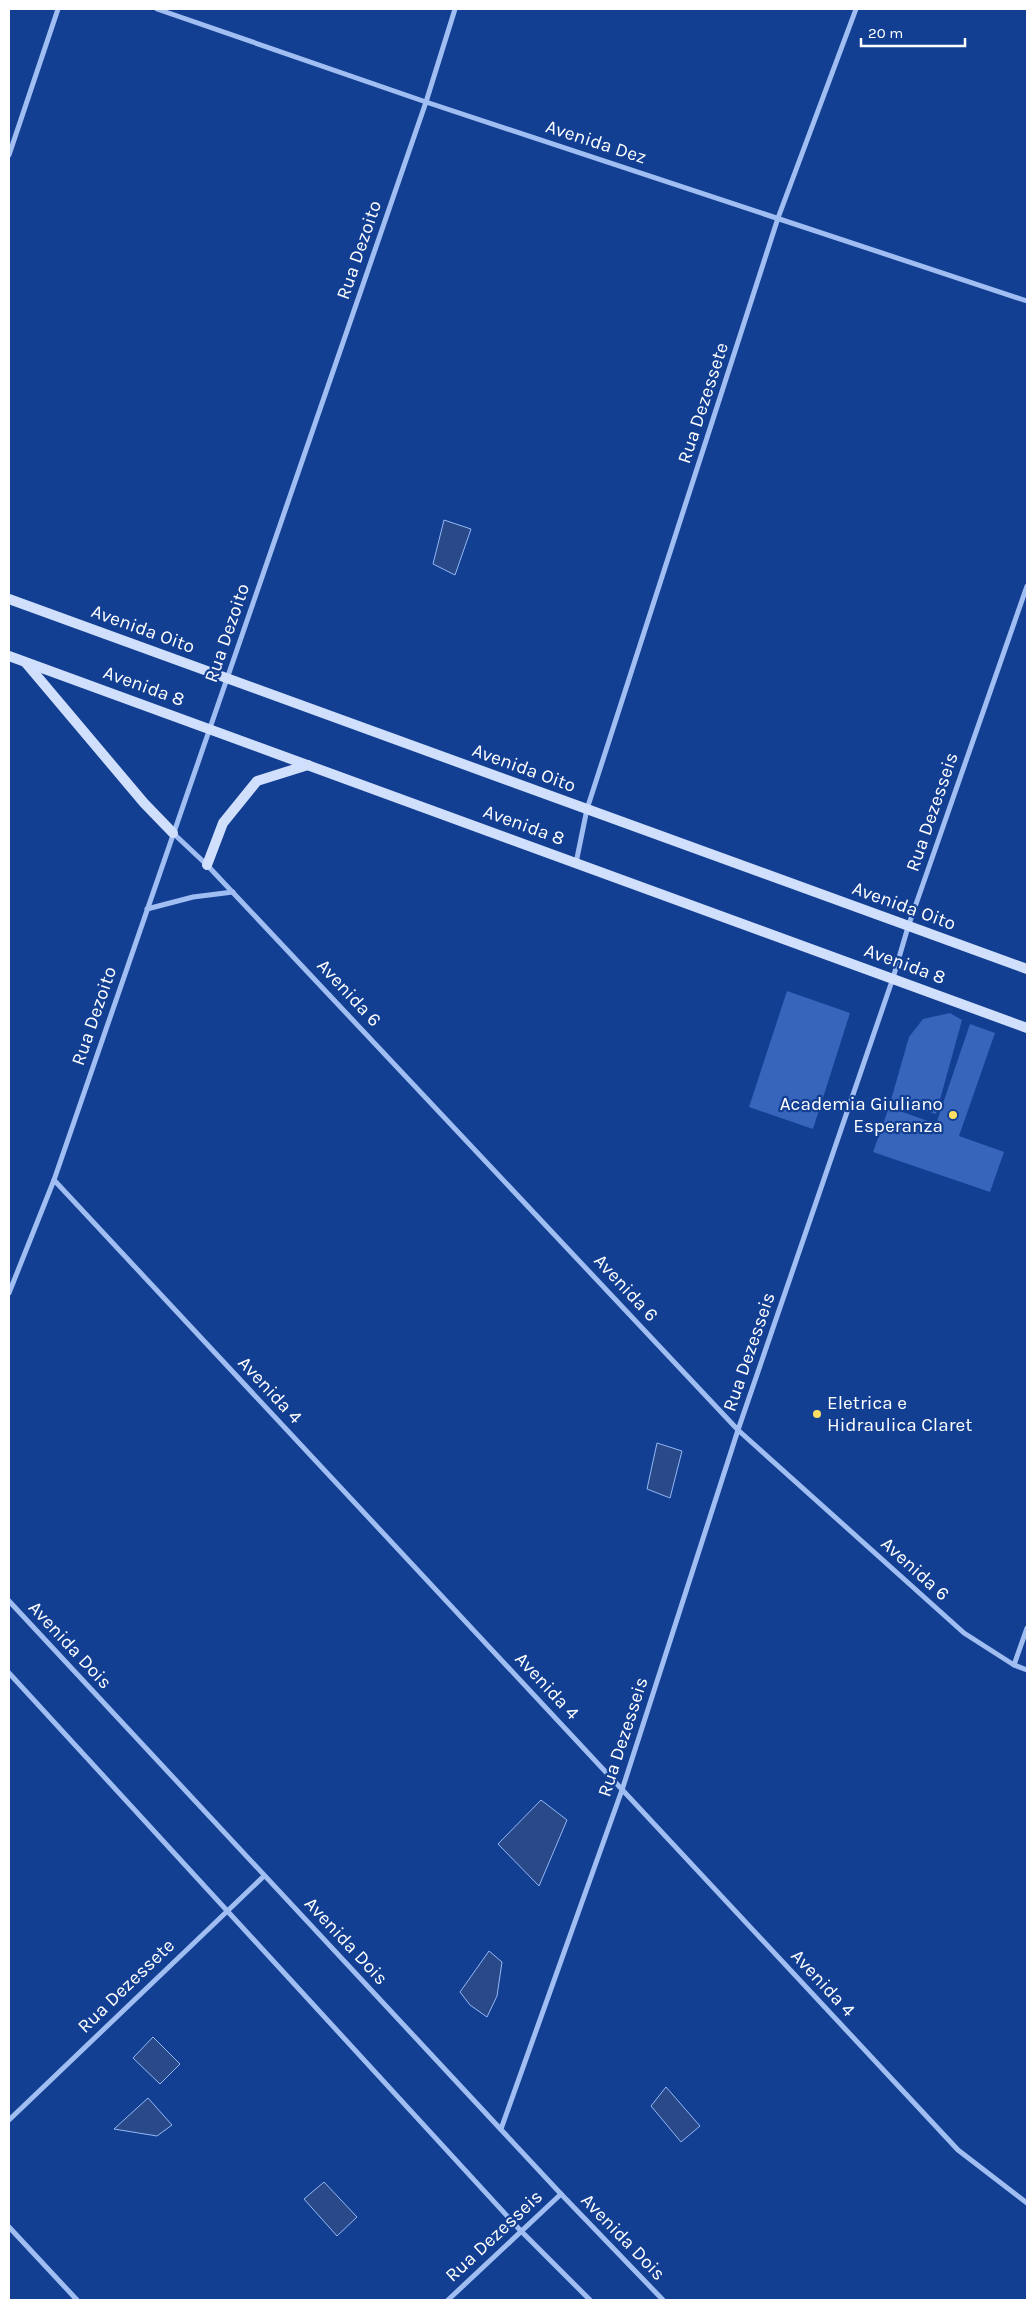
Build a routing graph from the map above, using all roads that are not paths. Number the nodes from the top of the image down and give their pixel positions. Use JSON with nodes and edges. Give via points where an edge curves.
{"nodes":[{"id":1,"x":58,"y":9,"type":"edge"},
{"id":2,"x":157,"y":9,"type":"edge"},
{"id":3,"x":455,"y":9,"type":"edge"},
{"id":4,"x":856,"y":9,"type":"edge"},
{"id":5,"x":426,"y":102,"type":"junction"},
{"id":6,"x":9,"y":155,"type":"edge"},
{"id":7,"x":778,"y":218,"type":"junction"},
{"id":8,"x":1027,"y":301,"type":"edge"},
{"id":9,"x":1027,"y":586,"type":"edge"},
{"id":10,"x":9,"y":599,"type":"edge"},
{"id":11,"x":9,"y":656,"type":"edge"},
{"id":12,"x":26,"y":662,"type":"junction"},
{"id":13,"x":227,"y":678,"type":"junction"},
{"id":14,"x":209,"y":728,"type":"junction"},
{"id":15,"x":308,"y":765,"type":"junction"},
{"id":16,"x":587,"y":810,"type":"junction"},
{"id":17,"x":173,"y":833,"type":"junction"},
{"id":18,"x":576,"y":863,"type":"junction"},
{"id":19,"x":208,"y":865,"type":"junction"},
{"id":20,"x":233,"y":892,"type":"junction"},
{"id":21,"x":147,"y":910,"type":"junction"},
{"id":22,"x":908,"y":927,"type":"junction"},
{"id":23,"x":1027,"y":969,"type":"edge"},
{"id":24,"x":893,"y":978,"type":"junction"},
{"id":25,"x":1027,"y":1028,"type":"edge"},
{"id":26,"x":54,"y":1180,"type":"junction"},
{"id":27,"x":9,"y":1293,"type":"edge"},
{"id":28,"x":738,"y":1430,"type":"junction"},
{"id":29,"x":9,"y":1601,"type":"edge"},
{"id":30,"x":1027,"y":1628,"type":"edge"},
{"id":31,"x":1014,"y":1665,"type":"junction"},
{"id":32,"x":1027,"y":1670,"type":"edge"},
{"id":33,"x":9,"y":1673,"type":"edge"},
{"id":34,"x":622,"y":1790,"type":"junction"},
{"id":35,"x":264,"y":1876,"type":"junction"},
{"id":36,"x":227,"y":1909,"type":"junction"},
{"id":37,"x":9,"y":2120,"type":"edge"},
{"id":38,"x":502,"y":2129,"type":"junction"},
{"id":39,"x":561,"y":2194,"type":"junction"},
{"id":40,"x":1027,"y":2203,"type":"edge"},
{"id":41,"x":9,"y":2227,"type":"edge"},
{"id":42,"x":520,"y":2230,"type":"junction"},
{"id":43,"x":77,"y":2300,"type":"edge"},
{"id":44,"x":448,"y":2300,"type":"edge"},
{"id":45,"x":590,"y":2300,"type":"edge"},
{"id":46,"x":663,"y":2300,"type":"edge"}],
"edges":[{"from":1,"to":6,"type":"street"},
{"from":2,"to":5,"type":"street","name":"Avenida Dez"},
{"from":3,"to":5,"type":"street","name":"Rua Dezoito"},
{"from":4,"to":7,"type":"street","name":"Rua Dezessete"},
{"from":5,"to":7,"type":"street","name":"Avenida Dez"},
{"from":5,"to":13,"type":"street","name":"Rua Dezoito"},
{"from":7,"to":8,"type":"street","name":"Avenida Dez"},
{"from":7,"to":16,"type":"street","name":"Rua Dezessete"},
{"from":9,"to":22,"type":"street","name":"Rua Dezesseis"},
{"from":10,"to":13,"type":"street","name":"Avenida Oito"},
{"from":11,"to":12,"type":"street","name":"Avenida 8"},
{"from":12,"to":14,"type":"street","name":"Avenida 8"},
{"from":12,"to":17,"type":"street"},
{"from":13,"to":14,"type":"street","name":"Rua Dezoito"},
{"from":13,"to":16,"type":"street","name":"Avenida Oito"},
{"from":14,"to":15,"type":"street","name":"Avenida 8"},
{"from":14,"to":17,"type":"street","name":"Rua Dezoito"},
{"from":15,"to":18,"type":"street","name":"Avenida 8"},
{"from":15,"to":19,"type":"street","via":[[257,781],[223,823]]},
{"from":16,"to":18,"type":"street","name":"Rua Dezessete"},
{"from":16,"to":22,"type":"street","name":"Avenida Oito"},
{"from":17,"to":19,"type":"street","name":"Avenida 6"},
{"from":17,"to":21,"type":"street","name":"Rua Dezoito"},
{"from":18,"to":24,"type":"street","name":"Avenida 8"},
{"from":19,"to":20,"type":"street","name":"Avenida 6"},
{"from":20,"to":21,"type":"street","via":[[193,897]]},
{"from":20,"to":28,"type":"street","name":"Avenida 6"},
{"from":21,"to":26,"type":"street","name":"Rua Dezoito"},
{"from":22,"to":23,"type":"street","name":"Avenida Oito"},
{"from":22,"to":24,"type":"street","name":"Rua Dezesseis"},
{"from":24,"to":25,"type":"street","name":"Avenida 8"},
{"from":24,"to":28,"type":"street","name":"Rua Dezesseis"},
{"from":26,"to":27,"type":"street","name":"Rua Dezoito"},
{"from":26,"to":34,"type":"street","name":"Avenida 4"},
{"from":28,"to":31,"type":"street","name":"Avenida 6","via":[[964,1633]]},
{"from":28,"to":34,"type":"street","name":"Rua Dezesseis"},
{"from":29,"to":35,"type":"street","name":"Avenida Dois"},
{"from":30,"to":31,"type":"street"},
{"from":31,"to":32,"type":"street","name":"Avenida 6"},
{"from":33,"to":36,"type":"street"},
{"from":34,"to":38,"type":"street","name":"Rua Dezesseis"},
{"from":34,"to":40,"type":"street","name":"Avenida 4","via":[[958,2150]]},
{"from":35,"to":36,"type":"street","name":"Rua Dezessete"},
{"from":35,"to":38,"type":"street","name":"Avenida Dois"},
{"from":36,"to":37,"type":"street","name":"Rua Dezessete"},
{"from":36,"to":42,"type":"street"},
{"from":38,"to":39,"type":"street","name":"Avenida Dois"},
{"from":39,"to":42,"type":"street","name":"Rua Dezesseis"},
{"from":39,"to":46,"type":"street","name":"Avenida Dois"},
{"from":41,"to":43,"type":"street"},
{"from":42,"to":44,"type":"street","name":"Rua Dezesseis"},
{"from":42,"to":45,"type":"street"}]}
